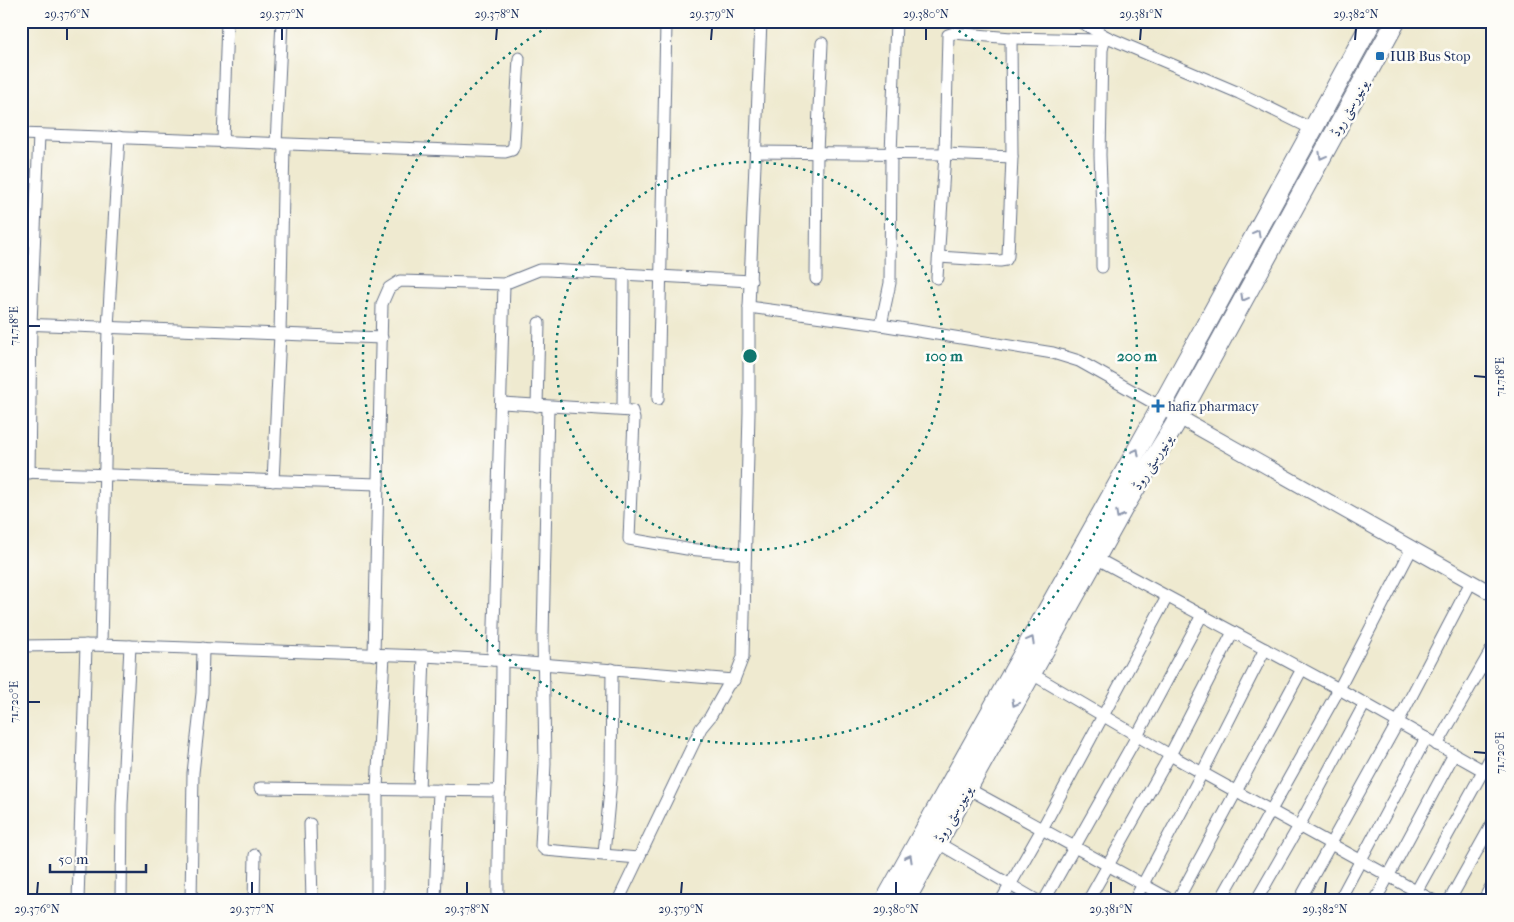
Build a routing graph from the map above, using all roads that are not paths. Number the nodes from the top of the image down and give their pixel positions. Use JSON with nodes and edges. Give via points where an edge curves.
{"nodes":[{"id":1,"x":227,"y":21,"type":"edge"},
{"id":2,"x":282,"y":21,"type":"edge"},
{"id":3,"x":761,"y":21,"type":"edge"},
{"id":4,"x":896,"y":21,"type":"edge"},
{"id":5,"x":1079,"y":21,"type":"edge"},
{"id":6,"x":1372,"y":21,"type":"edge"},
{"id":7,"x":1396,"y":21,"type":"edge"},
{"id":8,"x":666,"y":24,"type":"dead end"},
{"id":9,"x":1011,"y":38,"type":"junction"},
{"id":10,"x":1106,"y":39,"type":"junction"},
{"id":11,"x":822,"y":43,"type":"dead end"},
{"id":12,"x":519,"y":58,"type":"dead end"},
{"id":13,"x":1314,"y":130,"type":"junction"},
{"id":14,"x":21,"y":134,"type":"edge"},
{"id":15,"x":39,"y":135,"type":"junction"},
{"id":16,"x":119,"y":137,"type":"junction"},
{"id":17,"x":223,"y":142,"type":"junction"},
{"id":18,"x":280,"y":144,"type":"junction"},
{"id":19,"x":756,"y":152,"type":"junction"},
{"id":20,"x":817,"y":152,"type":"junction"},
{"id":21,"x":892,"y":154,"type":"junction"},
{"id":22,"x":945,"y":154,"type":"junction"},
{"id":23,"x":1012,"y":158,"type":"junction"},
{"id":24,"x":939,"y":257,"type":"junction"},
{"id":25,"x":1102,"y":267,"type":"dead end"},
{"id":26,"x":624,"y":273,"type":"junction"},
{"id":27,"x":660,"y":275,"type":"junction"},
{"id":28,"x":937,"y":278,"type":"dead end"},
{"id":29,"x":816,"y":279,"type":"dead end"},
{"id":30,"x":751,"y":281,"type":"junction"},
{"id":31,"x":504,"y":284,"type":"junction"},
{"id":32,"x":749,"y":307,"type":"junction"},
{"id":33,"x":539,"y":323,"type":"dead end"},
{"id":34,"x":26,"y":324,"type":"edge"},
{"id":35,"x":881,"y":325,"type":"junction"},
{"id":36,"x":108,"y":328,"type":"junction"},
{"id":37,"x":280,"y":334,"type":"junction"},
{"id":38,"x":382,"y":338,"type":"junction"},
{"id":39,"x":658,"y":399,"type":"dead end"},
{"id":40,"x":502,"y":404,"type":"junction"},
{"id":41,"x":543,"y":406,"type":"junction"},
{"id":42,"x":1161,"y":407,"type":"junction"},
{"id":43,"x":623,"y":410,"type":"junction"},
{"id":44,"x":1178,"y":418,"type":"junction"},
{"id":45,"x":25,"y":472,"type":"edge"},
{"id":46,"x":105,"y":475,"type":"junction"},
{"id":47,"x":273,"y":481,"type":"junction"},
{"id":48,"x":378,"y":484,"type":"junction"},
{"id":49,"x":1412,"y":548,"type":"junction"},
{"id":50,"x":745,"y":554,"type":"junction"},
{"id":51,"x":1089,"y":554,"type":"junction"},
{"id":52,"x":1471,"y":582,"type":"junction"},
{"id":53,"x":1493,"y":594,"type":"edge"},
{"id":54,"x":1167,"y":597,"type":"junction"},
{"id":55,"x":1202,"y":615,"type":"junction"},
{"id":56,"x":1233,"y":632,"type":"junction"},
{"id":57,"x":86,"y":645,"type":"junction"},
{"id":58,"x":101,"y":645,"type":"junction"},
{"id":59,"x":21,"y":646,"type":"edge"},
{"id":60,"x":130,"y":646,"type":"junction"},
{"id":61,"x":1493,"y":647,"type":"edge"},
{"id":62,"x":203,"y":648,"type":"junction"},
{"id":63,"x":1265,"y":649,"type":"junction"},
{"id":64,"x":379,"y":655,"type":"junction"},
{"id":65,"x":424,"y":656,"type":"junction"},
{"id":66,"x":497,"y":660,"type":"junction"},
{"id":67,"x":544,"y":664,"type":"junction"},
{"id":68,"x":612,"y":669,"type":"junction"},
{"id":69,"x":1025,"y":669,"type":"junction"},
{"id":70,"x":1302,"y":669,"type":"junction"},
{"id":71,"x":734,"y":680,"type":"junction"},
{"id":72,"x":1339,"y":689,"type":"junction"},
{"id":73,"x":1365,"y":703,"type":"junction"},
{"id":74,"x":1103,"y":716,"type":"junction"},
{"id":75,"x":1398,"y":722,"type":"junction"},
{"id":76,"x":1137,"y":736,"type":"junction"},
{"id":77,"x":1426,"y":738,"type":"junction"},
{"id":78,"x":1437,"y":744,"type":"junction"},
{"id":79,"x":1493,"y":753,"type":"edge"},
{"id":80,"x":1170,"y":754,"type":"junction"},
{"id":81,"x":1454,"y":754,"type":"junction"},
{"id":82,"x":1202,"y":773,"type":"junction"},
{"id":83,"x":1488,"y":773,"type":"edge"},
{"id":84,"x":260,"y":788,"type":"dead end"},
{"id":85,"x":968,"y":788,"type":"junction"},
{"id":86,"x":378,"y":790,"type":"junction"},
{"id":87,"x":419,"y":790,"type":"junction"},
{"id":88,"x":439,"y":790,"type":"junction"},
{"id":89,"x":500,"y":791,"type":"junction"},
{"id":90,"x":1236,"y":791,"type":"junction"},
{"id":91,"x":1272,"y":811,"type":"junction"},
{"id":92,"x":1493,"y":822,"type":"edge"},
{"id":93,"x":310,"y":824,"type":"dead end"},
{"id":94,"x":1299,"y":826,"type":"junction"},
{"id":95,"x":1042,"y":829,"type":"junction"},
{"id":96,"x":930,"y":838,"type":"junction"},
{"id":97,"x":1332,"y":844,"type":"junction"},
{"id":98,"x":1074,"y":846,"type":"junction"},
{"id":99,"x":604,"y":854,"type":"junction"},
{"id":100,"x":255,"y":855,"type":"dead end"},
{"id":101,"x":638,"y":858,"type":"junction"},
{"id":102,"x":1362,"y":860,"type":"junction"},
{"id":103,"x":1108,"y":865,"type":"junction"},
{"id":104,"x":1389,"y":876,"type":"junction"},
{"id":105,"x":1493,"y":883,"type":"edge"},
{"id":106,"x":1010,"y":884,"type":"junction"},
{"id":107,"x":1143,"y":884,"type":"junction"},
{"id":108,"x":1414,"y":896,"type":"edge"},
{"id":109,"x":78,"y":901,"type":"edge"},
{"id":110,"x":121,"y":901,"type":"edge"},
{"id":111,"x":191,"y":901,"type":"edge"},
{"id":112,"x":254,"y":901,"type":"edge"},
{"id":113,"x":312,"y":901,"type":"edge"},
{"id":114,"x":378,"y":901,"type":"edge"},
{"id":115,"x":435,"y":901,"type":"edge"},
{"id":116,"x":498,"y":901,"type":"edge"},
{"id":117,"x":618,"y":901,"type":"edge"},
{"id":118,"x":885,"y":901,"type":"edge"},
{"id":119,"x":905,"y":901,"type":"edge"},
{"id":120,"x":1001,"y":901,"type":"edge"},
{"id":121,"x":1038,"y":901,"type":"edge"},
{"id":122,"x":1044,"y":901,"type":"edge"},
{"id":123,"x":1088,"y":901,"type":"edge"},
{"id":124,"x":1134,"y":901,"type":"edge"},
{"id":125,"x":1173,"y":901,"type":"edge"},
{"id":126,"x":1177,"y":901,"type":"edge"},
{"id":127,"x":1220,"y":901,"type":"edge"},
{"id":128,"x":1256,"y":901,"type":"edge"},
{"id":129,"x":1299,"y":901,"type":"edge"},
{"id":130,"x":1339,"y":901,"type":"edge"},
{"id":131,"x":1375,"y":901,"type":"edge"},
{"id":132,"x":1434,"y":901,"type":"edge"},
{"id":133,"x":1449,"y":901,"type":"edge"},
{"id":134,"x":1483,"y":901,"type":"edge"}],
"edges":[{"from":1,"to":17,"type":"street"},
{"from":2,"to":18,"type":"street"},
{"from":3,"to":19,"type":"street"},
{"from":4,"to":21,"type":"street"},
{"from":5,"to":10,"type":"street"},
{"from":6,"to":13,"type":"highway","name":"یونیورسٹی روڈ"},
{"from":7,"to":44,"type":"highway","name":"یونیورسٹی روڈ","one_way":true},
{"from":8,"to":27,"type":"street"},
{"from":9,"to":10,"type":"street"},
{"from":9,"to":22,"type":"street","via":[[948,35]]},
{"from":9,"to":23,"type":"street"},
{"from":10,"to":13,"type":"street","via":[[1239,93]]},
{"from":10,"to":25,"type":"street","via":[[1102,50],[1100,155]]},
{"from":11,"to":20,"type":"street"},
{"from":12,"to":18,"type":"street","via":[[512,150]]},
{"from":42,"to":13,"type":"highway","name":"یونیورسٹی روڈ","one_way":true},
{"from":14,"to":15,"type":"street"},
{"from":15,"to":16,"type":"street"},
{"from":15,"to":34,"type":"street"},
{"from":16,"to":17,"type":"street"},
{"from":16,"to":36,"type":"street"},
{"from":17,"to":18,"type":"street"},
{"from":18,"to":37,"type":"street"},
{"from":19,"to":20,"type":"street"},
{"from":19,"to":30,"type":"street"},
{"from":20,"to":21,"type":"street"},
{"from":20,"to":29,"type":"street"},
{"from":21,"to":22,"type":"street"},
{"from":21,"to":35,"type":"street","via":[[890,283]]},
{"from":22,"to":23,"type":"street"},
{"from":22,"to":24,"type":"street"},
{"from":23,"to":24,"type":"street","via":[[1006,260]]},
{"from":24,"to":28,"type":"street"},
{"from":26,"to":27,"type":"street"},
{"from":26,"to":31,"type":"street","via":[[539,270]]},
{"from":26,"to":43,"type":"street"},
{"from":27,"to":30,"type":"street"},
{"from":27,"to":39,"type":"street"},
{"from":30,"to":32,"type":"street"},
{"from":31,"to":38,"type":"street","via":[[400,280],[388,288],[382,304]]},
{"from":31,"to":40,"type":"street"},
{"from":32,"to":35,"type":"street"},
{"from":32,"to":50,"type":"street"},
{"from":33,"to":41,"type":"street"},
{"from":34,"to":36,"type":"street"},
{"from":34,"to":45,"type":"street"},
{"from":35,"to":42,"type":"street","via":[[1053,353],[1079,361]]},
{"from":36,"to":37,"type":"street"},
{"from":36,"to":46,"type":"street"},
{"from":37,"to":38,"type":"street"},
{"from":37,"to":47,"type":"street"},
{"from":38,"to":48,"type":"street"},
{"from":40,"to":41,"type":"street"},
{"from":40,"to":66,"type":"street"},
{"from":41,"to":43,"type":"street"},
{"from":41,"to":67,"type":"street"},
{"from":42,"to":44,"type":"street"},
{"from":51,"to":42,"type":"highway","name":"یونیورسٹی روڈ","one_way":true},
{"from":43,"to":50,"type":"street","via":[[632,411],[634,419],[629,539]]},
{"from":44,"to":49,"type":"street"},
{"from":44,"to":51,"type":"highway","name":"یونیورسٹی روڈ","one_way":true,"via":[[1125,505]]},
{"from":45,"to":46,"type":"street"},
{"from":46,"to":47,"type":"street"},
{"from":46,"to":58,"type":"street"},
{"from":47,"to":48,"type":"street"},
{"from":48,"to":64,"type":"street"},
{"from":49,"to":52,"type":"street"},
{"from":49,"to":72,"type":"street"},
{"from":50,"to":71,"type":"street","via":[[743,656]]},
{"from":51,"to":54,"type":"street"},
{"from":51,"to":69,"type":"highway","name":"یونیورسٹی روڈ"},
{"from":52,"to":53,"type":"street"},
{"from":52,"to":75,"type":"street"},
{"from":54,"to":55,"type":"street"},
{"from":54,"to":74,"type":"street"},
{"from":55,"to":56,"type":"street"},
{"from":55,"to":76,"type":"street"},
{"from":56,"to":63,"type":"street"},
{"from":56,"to":80,"type":"street"},
{"from":57,"to":58,"type":"street"},
{"from":57,"to":59,"type":"street"},
{"from":57,"to":109,"type":"street"},
{"from":58,"to":60,"type":"street"},
{"from":60,"to":62,"type":"street"},
{"from":60,"to":110,"type":"street"},
{"from":61,"to":78,"type":"street"},
{"from":62,"to":64,"type":"street"},
{"from":62,"to":111,"type":"street","via":[[202,693],[193,773]]},
{"from":63,"to":70,"type":"street"},
{"from":63,"to":82,"type":"street"},
{"from":64,"to":65,"type":"street"},
{"from":64,"to":86,"type":"street"},
{"from":65,"to":66,"type":"street"},
{"from":65,"to":87,"type":"street"},
{"from":66,"to":67,"type":"street"},
{"from":66,"to":89,"type":"street"},
{"from":67,"to":68,"type":"street"},
{"from":67,"to":99,"type":"street","via":[[545,764],[541,846],[545,850]]},
{"from":68,"to":71,"type":"street"},
{"from":68,"to":99,"type":"street","via":[[611,779]]},
{"from":69,"to":74,"type":"street"},
{"from":69,"to":85,"type":"highway","name":"یونیورسٹی روڈ","one_way":true},
{"from":69,"to":96,"type":"highway","name":"یونیورسٹی روڈ"},
{"from":70,"to":72,"type":"street"},
{"from":70,"to":90,"type":"street"},
{"from":71,"to":101,"type":"street","via":[[701,728]]},
{"from":72,"to":73,"type":"street"},
{"from":72,"to":91,"type":"street"},
{"from":73,"to":75,"type":"street"},
{"from":73,"to":94,"type":"street"},
{"from":74,"to":76,"type":"street"},
{"from":74,"to":95,"type":"street"},
{"from":75,"to":77,"type":"street"},
{"from":75,"to":97,"type":"street"},
{"from":76,"to":80,"type":"street"},
{"from":76,"to":98,"type":"street"},
{"from":77,"to":78,"type":"street"},
{"from":77,"to":102,"type":"street"},
{"from":78,"to":81,"type":"street"},
{"from":79,"to":83,"type":"street"},
{"from":80,"to":82,"type":"street"},
{"from":80,"to":103,"type":"street"},
{"from":81,"to":83,"type":"street"},
{"from":81,"to":104,"type":"street"},
{"from":82,"to":90,"type":"street"},
{"from":82,"to":107,"type":"street"},
{"from":83,"to":108,"type":"street"},
{"from":84,"to":86,"type":"street"},
{"from":85,"to":95,"type":"street"},
{"from":85,"to":96,"type":"highway","name":"یونیورسٹی روڈ"},
{"from":86,"to":87,"type":"street"},
{"from":86,"to":114,"type":"street"},
{"from":87,"to":88,"type":"street"},
{"from":88,"to":89,"type":"street"},
{"from":88,"to":115,"type":"street"},
{"from":89,"to":116,"type":"street"},
{"from":90,"to":91,"type":"street"},
{"from":90,"to":126,"type":"street"},
{"from":91,"to":94,"type":"street"},
{"from":91,"to":127,"type":"street"},
{"from":92,"to":133,"type":"street"},
{"from":93,"to":113,"type":"street"},
{"from":94,"to":97,"type":"street"},
{"from":94,"to":128,"type":"street"},
{"from":95,"to":98,"type":"street"},
{"from":95,"to":106,"type":"street"},
{"from":96,"to":106,"type":"street"},
{"from":118,"to":96,"type":"highway","name":"یونیورسٹی روڈ","one_way":true},
{"from":96,"to":119,"type":"highway","name":"یونیورسٹی روڈ"},
{"from":97,"to":102,"type":"street"},
{"from":97,"to":129,"type":"street"},
{"from":98,"to":103,"type":"street"},
{"from":98,"to":122,"type":"street"},
{"from":99,"to":101,"type":"street"},
{"from":100,"to":112,"type":"street"},
{"from":101,"to":117,"type":"street"},
{"from":102,"to":104,"type":"street"},
{"from":102,"to":130,"type":"street"},
{"from":103,"to":107,"type":"street"},
{"from":103,"to":123,"type":"street"},
{"from":104,"to":108,"type":"street"},
{"from":104,"to":131,"type":"street"},
{"from":105,"to":134,"type":"street"},
{"from":106,"to":120,"type":"street"},
{"from":106,"to":121,"type":"street"},
{"from":107,"to":124,"type":"street"},
{"from":107,"to":125,"type":"street"},
{"from":108,"to":132,"type":"street"}]}
